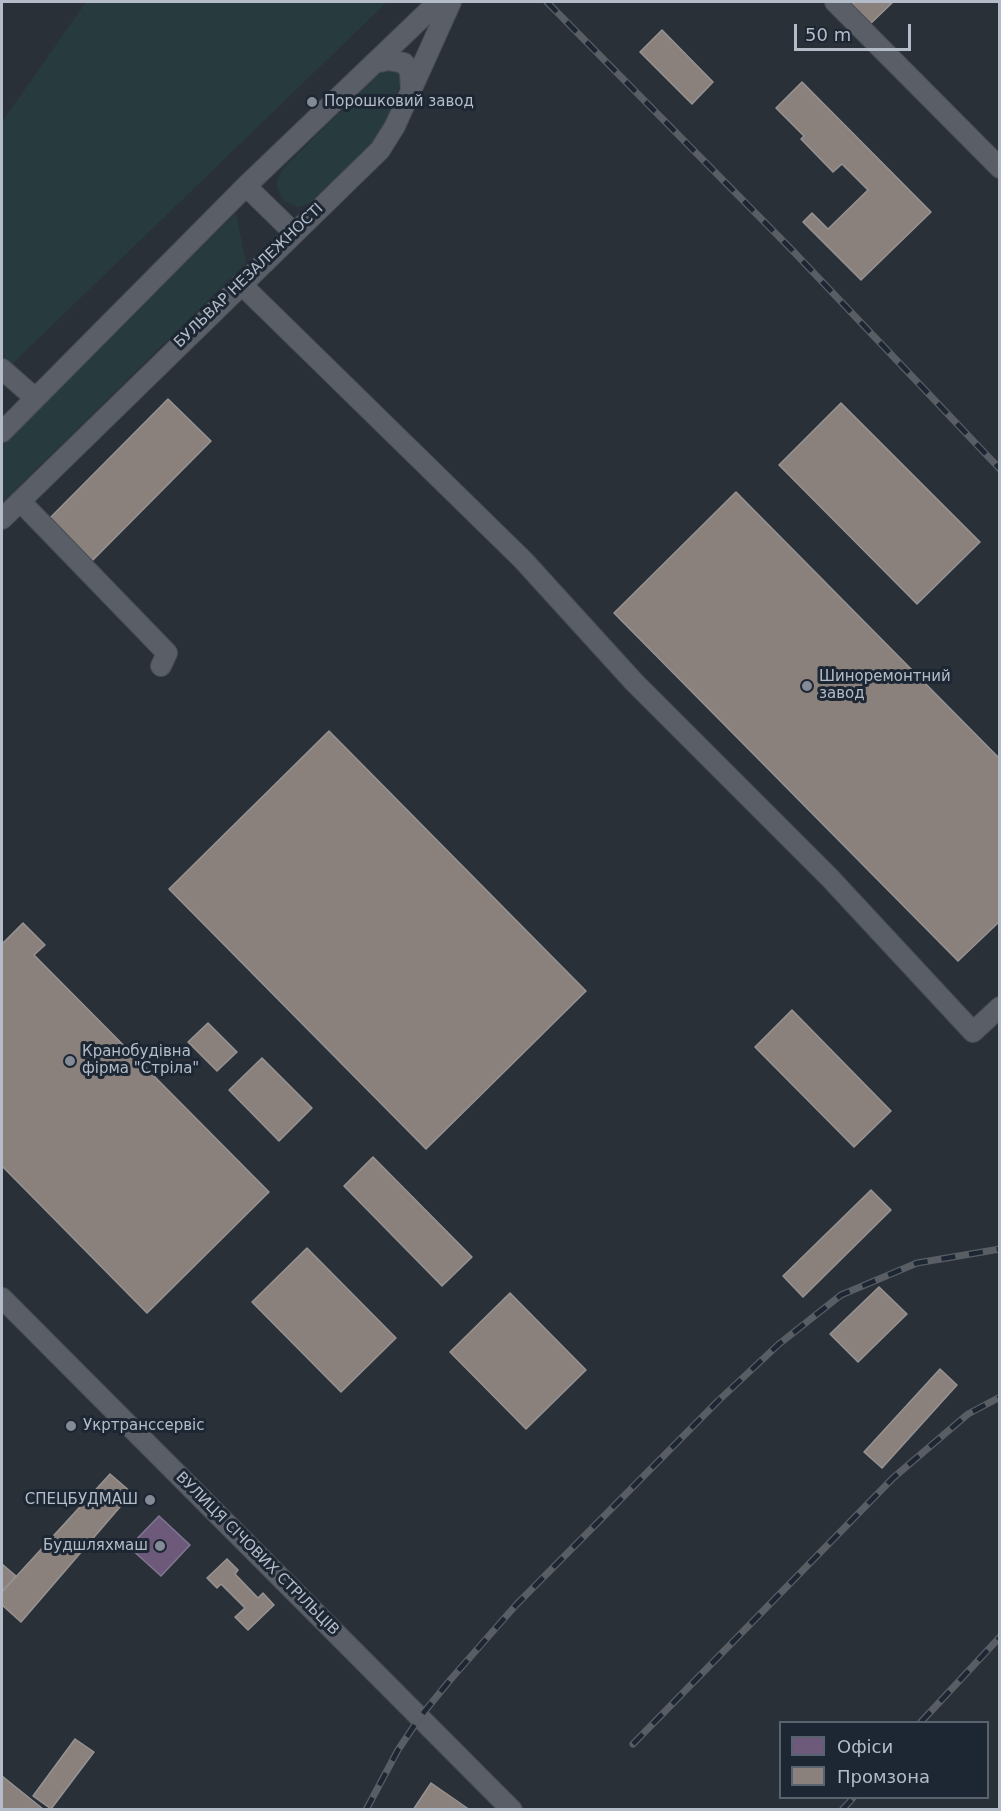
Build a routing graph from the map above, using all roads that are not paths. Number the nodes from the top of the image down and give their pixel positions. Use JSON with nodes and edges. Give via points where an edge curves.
{"nodes":[{"id":1,"x":438,"y":2,"type":"edge"},
{"id":2,"x":451,"y":2,"type":"edge"},
{"id":3,"x":835,"y":2,"type":"edge"},
{"id":4,"x":374,"y":63,"type":"junction"},
{"id":5,"x":411,"y":92,"type":"junction"},
{"id":6,"x":999,"y":168,"type":"edge"},
{"id":7,"x":246,"y":186,"type":"junction"},
{"id":8,"x":293,"y":232,"type":"junction"},
{"id":9,"x":241,"y":284,"type":"junction"},
{"id":10,"x":2,"y":369,"type":"edge"},
{"id":11,"x":35,"y":398,"type":"junction"},
{"id":12,"x":2,"y":432,"type":"edge"},
{"id":13,"x":20,"y":501,"type":"junction"},
{"id":14,"x":2,"y":519,"type":"edge"},
{"id":15,"x":161,"y":666,"type":"dead end"},
{"id":16,"x":999,"y":1007,"type":"edge"},
{"id":17,"x":2,"y":1298,"type":"edge"},
{"id":18,"x":512,"y":1809,"type":"edge"}],
"edges":[{"from":1,"to":4,"type":"street"},
{"from":2,"to":5,"type":"street","name":"БУЛЬВАР НЕЗАЛЕЖНОСТІ"},
{"from":3,"to":6,"type":"street"},
{"from":4,"to":5,"type":"street","via":[[404,63],[411,76]]},
{"from":4,"to":7,"type":"street"},
{"from":5,"to":8,"type":"street","name":"БУЛЬВАР НЕЗАЛЕЖНОСТІ","via":[[380,150]]},
{"from":7,"to":8,"type":"street"},
{"from":7,"to":11,"type":"street"},
{"from":8,"to":9,"type":"street","name":"БУЛЬВАР НЕЗАЛЕЖНОСТІ"},
{"from":9,"to":13,"type":"street","name":"БУЛЬВАР НЕЗАЛЕЖНОСТІ"},
{"from":9,"to":16,"type":"street","via":[[523,560],[634,682],[830,878],[973,1032]]},
{"from":10,"to":11,"type":"street"},
{"from":11,"to":12,"type":"street"},
{"from":13,"to":14,"type":"street","name":"БУЛЬВАР НЕЗАЛЕЖНОСТІ"},
{"from":13,"to":15,"type":"street","via":[[167,653]]},
{"from":17,"to":18,"type":"street","name":"ВУЛИЦЯ СІЧОВИХ СТРІЛЬЦІВ"}]}
